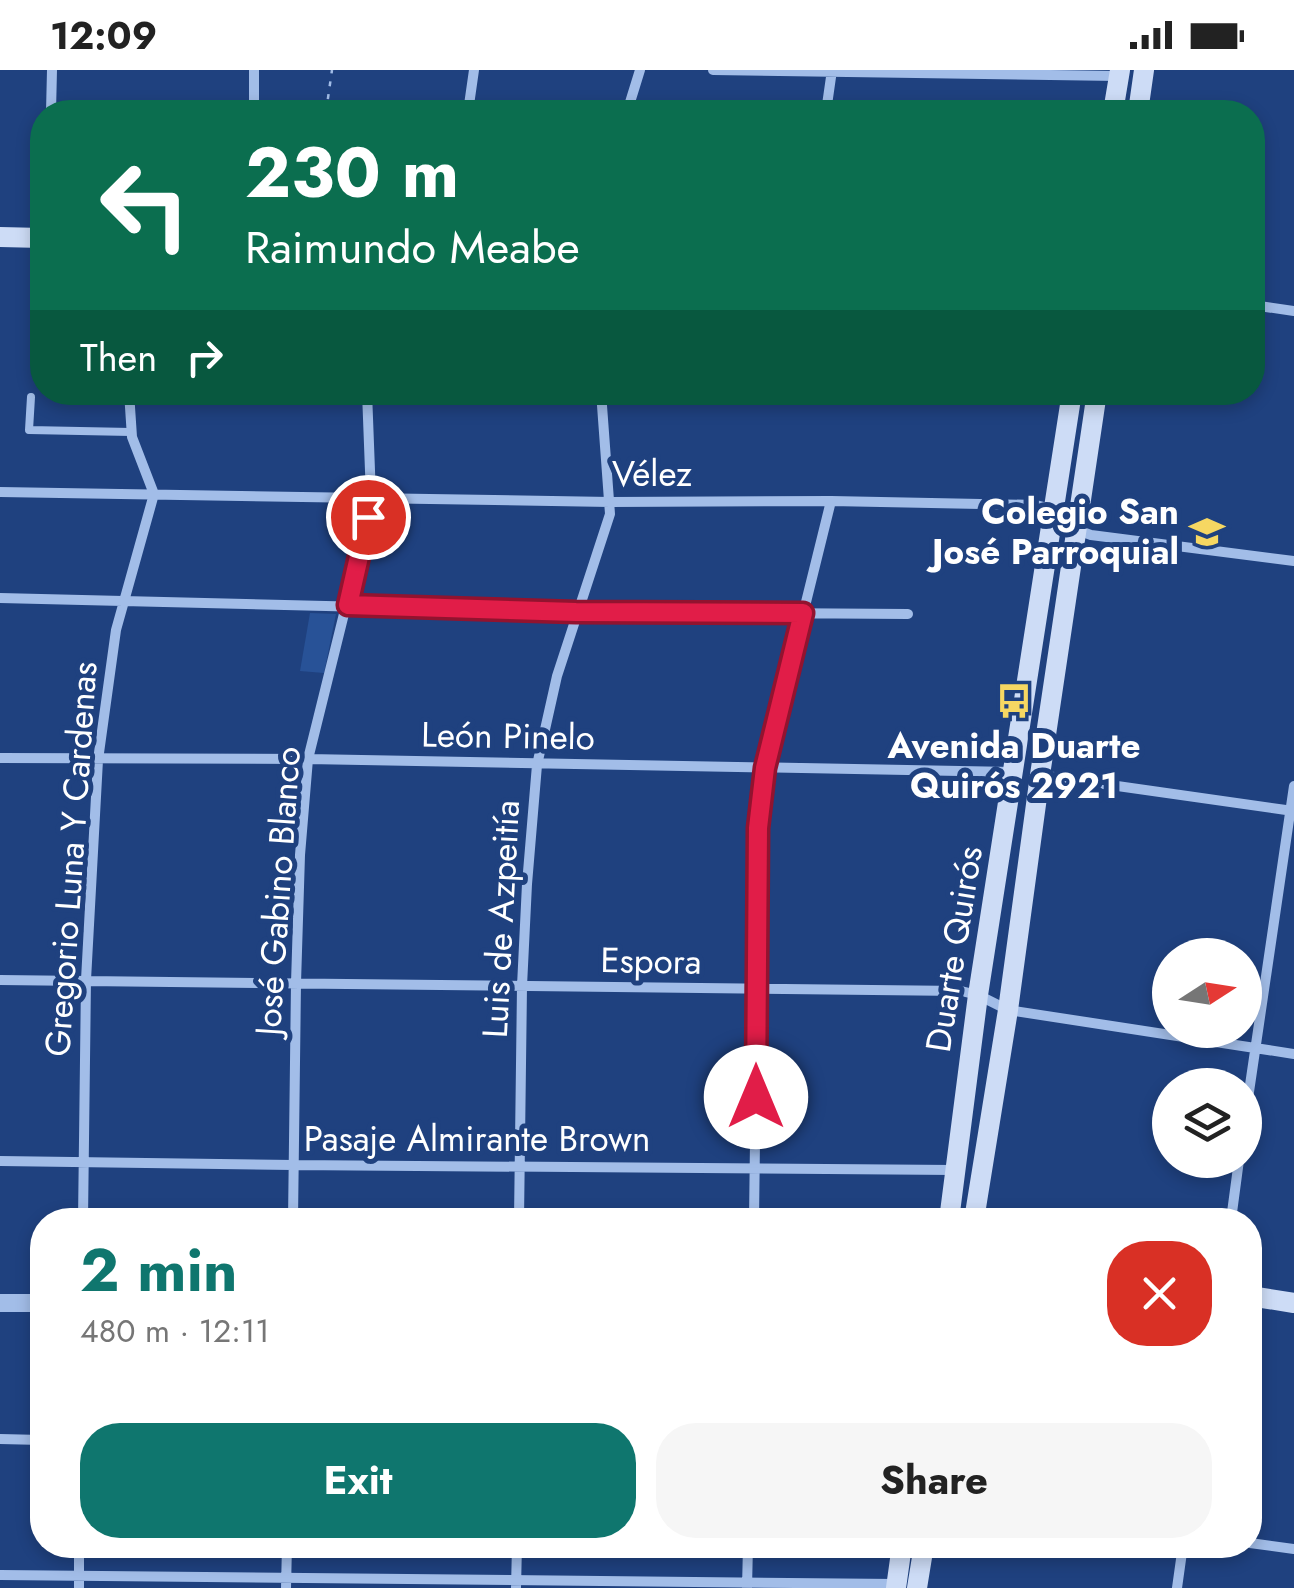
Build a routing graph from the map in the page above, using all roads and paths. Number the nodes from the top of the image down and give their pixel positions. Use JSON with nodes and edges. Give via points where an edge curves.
{"nodes":[{"id":1,"x":52,"y":70,"type":"edge"},
{"id":2,"x":254,"y":70,"type":"edge"},
{"id":3,"x":332,"y":70,"type":"edge"},
{"id":4,"x":474,"y":70,"type":"edge"},
{"id":5,"x":640,"y":70,"type":"edge"},
{"id":6,"x":713,"y":70,"type":"edge"},
{"id":7,"x":1144,"y":70,"type":"edge"},
{"id":8,"x":832,"y":71,"type":"edge"},
{"id":9,"x":1120,"y":73,"type":"edge"},
{"id":10,"x":51,"y":100,"type":"edge"},
{"id":11,"x":254,"y":100,"type":"edge"},
{"id":12,"x":328,"y":100,"type":"edge"},
{"id":13,"x":470,"y":100,"type":"edge"},
{"id":14,"x":631,"y":100,"type":"edge"},
{"id":15,"x":828,"y":100,"type":"edge"},
{"id":16,"x":1116,"y":100,"type":"edge"},
{"id":17,"x":1140,"y":100,"type":"edge"},
{"id":18,"x":0,"y":237,"type":"edge"},
{"id":19,"x":30,"y":238,"type":"edge"},
{"id":20,"x":1265,"y":307,"type":"edge"},
{"id":21,"x":1294,"y":312,"type":"edge"},
{"id":22,"x":31,"y":405,"type":"edge"},
{"id":23,"x":131,"y":405,"type":"edge"},
{"id":24,"x":367,"y":405,"type":"edge"},
{"id":25,"x":603,"y":405,"type":"edge"},
{"id":26,"x":1070,"y":405,"type":"edge"},
{"id":27,"x":1095,"y":405,"type":"edge"},
{"id":28,"x":132,"y":432,"type":"junction"},
{"id":29,"x":0,"y":492,"type":"edge"},
{"id":30,"x":154,"y":494,"type":"junction"},
{"id":31,"x":371,"y":497,"type":"junction"},
{"id":32,"x":830,"y":501,"type":"junction"},
{"id":33,"x":610,"y":502,"type":"junction"},
{"id":34,"x":1055,"y":510,"type":"junction"},
{"id":35,"x":1077,"y":530,"type":"junction"},
{"id":36,"x":1294,"y":561,"type":"edge"},
{"id":37,"x":0,"y":598,"type":"edge"},
{"id":38,"x":122,"y":600,"type":"junction"},
{"id":39,"x":348,"y":605,"type":"junction"},
{"id":40,"x":576,"y":612,"type":"junction"},
{"id":41,"x":803,"y":613,"type":"junction"},
{"id":42,"x":908,"y":614,"type":"dead end"},
{"id":43,"x":0,"y":758,"type":"edge"},
{"id":44,"x":308,"y":759,"type":"junction"},
{"id":45,"x":98,"y":760,"type":"junction"},
{"id":46,"x":536,"y":765,"type":"junction"},
{"id":47,"x":765,"y":768,"type":"junction"},
{"id":48,"x":1014,"y":772,"type":"junction"},
{"id":49,"x":1040,"y":775,"type":"junction"},
{"id":50,"x":1294,"y":786,"type":"edge"},
{"id":51,"x":1292,"y":811,"type":"edge"},
{"id":52,"x":0,"y":980,"type":"edge"},
{"id":53,"x":86,"y":980,"type":"junction"},
{"id":54,"x":296,"y":984,"type":"junction"},
{"id":55,"x":522,"y":986,"type":"junction"},
{"id":56,"x":757,"y":990,"type":"junction"},
{"id":57,"x":978,"y":995,"type":"junction"},
{"id":58,"x":1008,"y":1010,"type":"junction"},
{"id":59,"x":1255,"y":1049,"type":"junction"},
{"id":60,"x":1294,"y":1054,"type":"edge"},
{"id":61,"x":1252,"y":1068,"type":"edge"},
{"id":62,"x":0,"y":1161,"type":"edge"},
{"id":63,"x":82,"y":1162,"type":"junction"},
{"id":64,"x":293,"y":1166,"type":"junction"},
{"id":65,"x":520,"y":1166,"type":"junction"},
{"id":66,"x":756,"y":1168,"type":"junction"},
{"id":67,"x":955,"y":1170,"type":"junction"},
{"id":68,"x":1236,"y":1178,"type":"edge"},
{"id":69,"x":83,"y":1208,"type":"edge"},
{"id":70,"x":293,"y":1208,"type":"edge"},
{"id":71,"x":518,"y":1208,"type":"edge"},
{"id":72,"x":754,"y":1208,"type":"edge"},
{"id":73,"x":950,"y":1208,"type":"edge"},
{"id":74,"x":976,"y":1208,"type":"edge"},
{"id":75,"x":1232,"y":1208,"type":"edge"},
{"id":76,"x":1262,"y":1298,"type":"edge"},
{"id":77,"x":0,"y":1303,"type":"edge"},
{"id":78,"x":30,"y":1303,"type":"edge"},
{"id":79,"x":1294,"y":1303,"type":"edge"},
{"id":80,"x":0,"y":1439,"type":"edge"},
{"id":81,"x":30,"y":1440,"type":"edge"},
{"id":82,"x":1262,"y":1545,"type":"edge"},
{"id":83,"x":1294,"y":1549,"type":"edge"},
{"id":84,"x":79,"y":1558,"type":"edge"},
{"id":85,"x":287,"y":1558,"type":"edge"},
{"id":86,"x":516,"y":1558,"type":"edge"},
{"id":87,"x":748,"y":1558,"type":"edge"},
{"id":88,"x":902,"y":1558,"type":"edge"},
{"id":89,"x":917,"y":1558,"type":"edge"},
{"id":90,"x":1181,"y":1558,"type":"edge"},
{"id":91,"x":0,"y":1575,"type":"edge"},
{"id":92,"x":79,"y":1575,"type":"junction"},
{"id":93,"x":286,"y":1583,"type":"edge"},
{"id":94,"x":516,"y":1584,"type":"edge"},
{"id":95,"x":747,"y":1586,"type":"edge"},
{"id":96,"x":903,"y":1586,"type":"edge"},
{"id":97,"x":79,"y":1588,"type":"edge"},
{"id":98,"x":1177,"y":1588,"type":"edge"}],
"edges":[{"from":1,"to":10,"type":"street"},
{"from":2,"to":11,"type":"street"},
{"from":3,"to":12,"type":"path"},
{"from":4,"to":13,"type":"street"},
{"from":5,"to":14,"type":"street"},
{"from":6,"to":8,"type":"street"},
{"from":7,"to":17,"type":"main road"},
{"from":8,"to":9,"type":"street"},
{"from":8,"to":15,"type":"street"},
{"from":9,"to":16,"type":"main road"},
{"from":18,"to":19,"type":"main road"},
{"from":20,"to":21,"type":"street"},
{"from":22,"to":28,"type":"lane","via":[[29,430]]},
{"from":23,"to":28,"type":"street"},
{"from":24,"to":31,"type":"street","name":"José Gabino Blanco"},
{"from":25,"to":33,"type":"street","name":"Luis de Azpeitía"},
{"from":26,"to":34,"type":"main road","name":"Duarte Quirós"},
{"from":27,"to":35,"type":"main road","name":"Duarte Quirós"},
{"from":28,"to":30,"type":"street"},
{"from":29,"to":30,"type":"street","name":"Vélez"},
{"from":30,"to":31,"type":"street","name":"Vélez"},
{"from":30,"to":38,"type":"street","name":"Gregorio Luna Y Cardenas"},
{"from":31,"to":33,"type":"street","name":"Vélez"},
{"from":31,"to":39,"type":"street","name":"José Gabino Blanco"},
{"from":32,"to":33,"type":"street","name":"Vélez"},
{"from":32,"to":34,"type":"street","name":"Vélez"},
{"from":32,"to":41,"type":"street"},
{"from":33,"to":40,"type":"street","name":"Luis de Azpeitía"},
{"from":34,"to":35,"type":"street"},
{"from":34,"to":48,"type":"main road","name":"Duarte Quirós"},
{"from":35,"to":36,"type":"street"},
{"from":35,"to":49,"type":"main road","name":"Duarte Quirós"},
{"from":37,"to":38,"type":"street"},
{"from":38,"to":39,"type":"street"},
{"from":38,"to":45,"type":"street","name":"Gregorio Luna Y Cardenas"},
{"from":39,"to":40,"type":"street"},
{"from":39,"to":44,"type":"street","name":"José Gabino Blanco"},
{"from":40,"to":41,"type":"street"},
{"from":40,"to":46,"type":"street","name":"Luis de Azpeitía"},
{"from":41,"to":42,"type":"street"},
{"from":41,"to":47,"type":"street"},
{"from":43,"to":45,"type":"street","name":"León Pinelo"},
{"from":44,"to":45,"type":"street","name":"León Pinelo"},
{"from":44,"to":46,"type":"street","name":"León Pinelo"},
{"from":44,"to":54,"type":"street","name":"José Gabino Blanco"},
{"from":45,"to":53,"type":"street","name":"Gregorio Luna Y Cardenas"},
{"from":46,"to":47,"type":"street","name":"León Pinelo"},
{"from":46,"to":55,"type":"street","name":"Luis de Azpeitía"},
{"from":47,"to":48,"type":"street","name":"León Pinelo"},
{"from":47,"to":56,"type":"street"},
{"from":48,"to":57,"type":"main road","name":"Duarte Quirós"},
{"from":49,"to":51,"type":"street"},
{"from":49,"to":58,"type":"main road","name":"Duarte Quirós"},
{"from":50,"to":51,"type":"street"},
{"from":51,"to":59,"type":"street"},
{"from":52,"to":53,"type":"street","name":"Espora"},
{"from":53,"to":54,"type":"street","name":"Espora"},
{"from":53,"to":63,"type":"street","name":"Gregorio Luna Y Cardenas"},
{"from":54,"to":55,"type":"street","name":"Espora"},
{"from":54,"to":64,"type":"street","name":"José Gabino Blanco"},
{"from":55,"to":56,"type":"street","name":"Espora"},
{"from":55,"to":65,"type":"street","name":"Luis de Azpeitía"},
{"from":56,"to":57,"type":"street","name":"Espora"},
{"from":56,"to":66,"type":"street"},
{"from":57,"to":58,"type":"street","name":"Espora"},
{"from":57,"to":67,"type":"main road","name":"Duarte Quirós"},
{"from":58,"to":59,"type":"street","name":"Espora"},
{"from":58,"to":74,"type":"main road","name":"Duarte Quirós"},
{"from":59,"to":60,"type":"street","name":"Espora"},
{"from":59,"to":61,"type":"street"},
{"from":62,"to":63,"type":"street","name":"Pasaje Almirante Brown"},
{"from":63,"to":64,"type":"street","name":"Pasaje Almirante Brown"},
{"from":63,"to":69,"type":"street","name":"Gregorio Luna Y Cardenas"},
{"from":64,"to":65,"type":"street","name":"Pasaje Almirante Brown"},
{"from":64,"to":70,"type":"street","name":"José Gabino Blanco"},
{"from":65,"to":66,"type":"street","name":"Pasaje Almirante Brown"},
{"from":65,"to":71,"type":"street","name":"Luis de Azpeitía"},
{"from":66,"to":67,"type":"street","name":"Pasaje Almirante Brown"},
{"from":66,"to":72,"type":"street"},
{"from":67,"to":73,"type":"main road","name":"Duarte Quirós"},
{"from":68,"to":75,"type":"street"},
{"from":76,"to":79,"type":"main road"},
{"from":77,"to":78,"type":"street"},
{"from":80,"to":81,"type":"street"},
{"from":82,"to":83,"type":"street"},
{"from":84,"to":92,"type":"street"},
{"from":85,"to":93,"type":"street"},
{"from":86,"to":94,"type":"street"},
{"from":87,"to":95,"type":"street"},
{"from":88,"to":96,"type":"main road"},
{"from":89,"to":96,"type":"main road"},
{"from":90,"to":98,"type":"street"},
{"from":91,"to":92,"type":"street"},
{"from":92,"to":93,"type":"street"},
{"from":92,"to":97,"type":"street"},
{"from":93,"to":94,"type":"street"},
{"from":94,"to":95,"type":"street"},
{"from":95,"to":96,"type":"street"}]}
